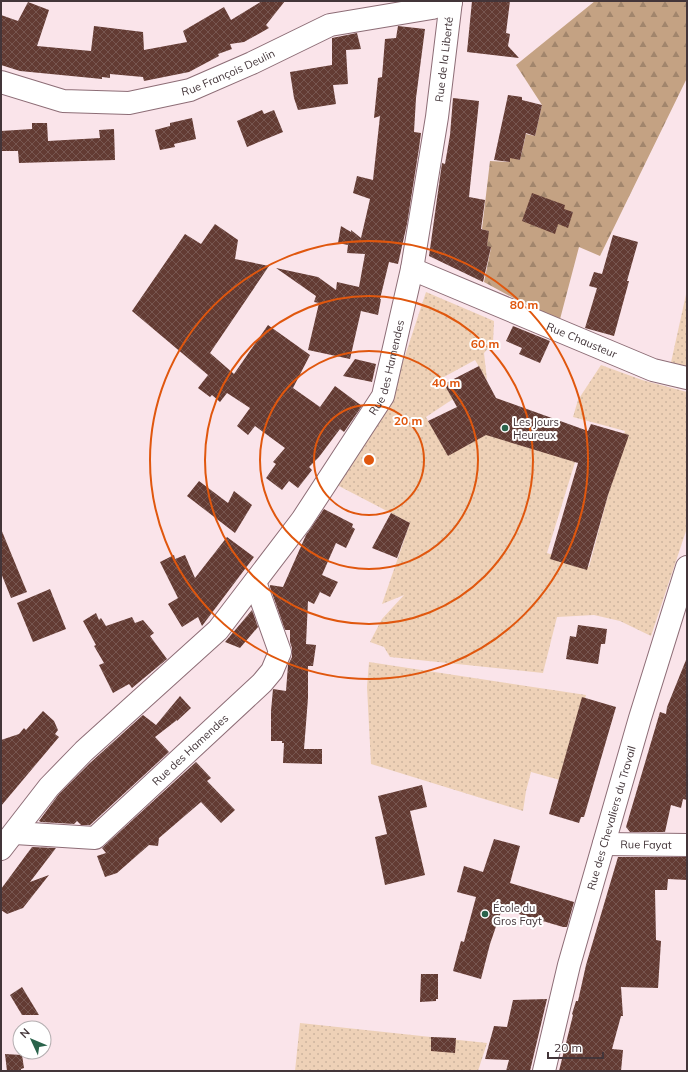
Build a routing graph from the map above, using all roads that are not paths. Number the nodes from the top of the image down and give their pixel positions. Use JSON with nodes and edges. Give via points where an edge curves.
{"nodes":[{"id":1,"x":451,"y":2,"type":"edge"},
{"id":2,"x":1,"y":82,"type":"edge"},
{"id":3,"x":437,"y":117,"type":"joint"},
{"id":4,"x":412,"y":269,"type":"junction"},
{"id":5,"x":687,"y":378,"type":"edge"},
{"id":6,"x":687,"y":567,"type":"edge"},
{"id":7,"x":254,"y":582,"type":"junction"},
{"id":8,"x":15,"y":832,"type":"junction"},
{"id":9,"x":604,"y":844,"type":"junction"},
{"id":10,"x":687,"y":845,"type":"edge"},
{"id":11,"x":1,"y":849,"type":"edge"},
{"id":12,"x":544,"y":1071,"type":"edge"}],
"edges":[{"from":1,"to":2,"type":"street","name":"Rue François Deulin","via":[[432,8],[330,25],[190,90],[129,104],[63,100]]},
{"from":1,"to":3,"type":"street","name":"Rue de la Liberté"},
{"from":3,"to":4,"type":"street","name":"Rue des Hamendes"},
{"from":4,"to":5,"type":"street","name":"Rue Chausteur","via":[[653,370]]},
{"from":4,"to":7,"type":"street","name":"Rue des Hamendes","via":[[383,396],[302,520]]},
{"from":6,"to":9,"type":"street","name":"Rue des Chevaliers du Travail"},
{"from":7,"to":8,"type":"street","name":"Rue des Hamendes","via":[[218,630],[79,756],[49,788]]},
{"from":7,"to":8,"type":"street","name":"Rue des Hamendes","via":[[280,652],[272,671],[262,683],[95,838]]},
{"from":8,"to":11,"type":"street","name":"Rue des Hamendes"},
{"from":9,"to":10,"type":"street","name":"Rue Fayat"},
{"from":9,"to":12,"type":"street","name":"Rue des Chevaliers du Travail","via":[[569,965]]}]}
